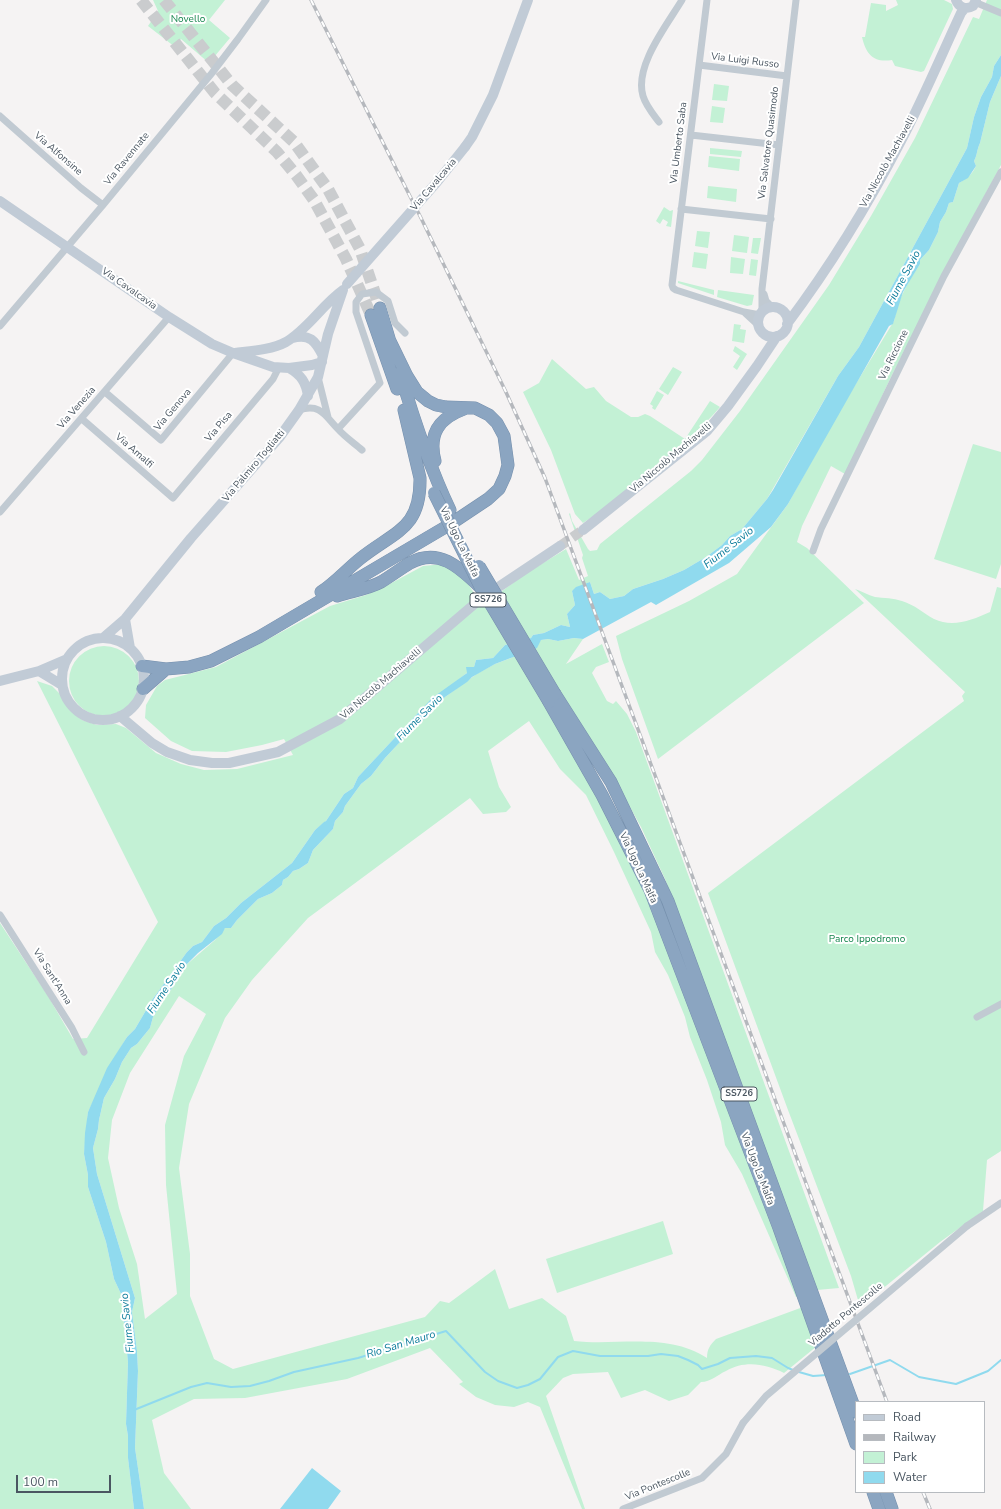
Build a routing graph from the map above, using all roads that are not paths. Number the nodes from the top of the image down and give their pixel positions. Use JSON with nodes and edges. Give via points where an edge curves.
{"nodes":[{"id":1,"x":266,"y":0,"type":"edge"},
{"id":2,"x":528,"y":0,"type":"edge"},
{"id":3,"x":682,"y":0,"type":"edge"},
{"id":4,"x":707,"y":0,"type":"edge"},
{"id":5,"x":796,"y":0,"type":"edge"},
{"id":6,"x":967,"y":5,"type":"edge"},
{"id":7,"x":1001,"y":13,"type":"edge"},
{"id":8,"x":699,"y":65,"type":"junction"},
{"id":9,"x":787,"y":76,"type":"junction"},
{"id":10,"x":0,"y":116,"type":"edge"},
{"id":11,"x":659,"y":122,"type":"dead end"},
{"id":12,"x":691,"y":135,"type":"junction"},
{"id":13,"x":779,"y":145,"type":"junction"},
{"id":14,"x":1001,"y":172,"type":"edge"},
{"id":15,"x":1,"y":204,"type":"edge"},
{"id":16,"x":103,"y":205,"type":"junction"},
{"id":17,"x":681,"y":209,"type":"junction"},
{"id":18,"x":771,"y":219,"type":"junction"},
{"id":19,"x":68,"y":246,"type":"junction"},
{"id":20,"x":345,"y":287,"type":"junction"},
{"id":21,"x":802,"y":304,"type":"junction"},
{"id":22,"x":784,"y":312,"type":"junction"},
{"id":23,"x":169,"y":317,"type":"junction"},
{"id":24,"x":763,"y":318,"type":"junction"},
{"id":25,"x":787,"y":324,"type":"junction"},
{"id":26,"x":0,"y":326,"type":"edge"},
{"id":27,"x":405,"y":333,"type":"dead end"},
{"id":28,"x":776,"y":336,"type":"junction"},
{"id":29,"x":292,"y":338,"type":"junction"},
{"id":30,"x":389,"y":339,"type":"junction"},
{"id":31,"x":233,"y":353,"type":"junction"},
{"id":32,"x":763,"y":357,"type":"junction"},
{"id":33,"x":323,"y":359,"type":"junction"},
{"id":34,"x":284,"y":368,"type":"junction"},
{"id":35,"x":318,"y":377,"type":"junction"},
{"id":36,"x":105,"y":392,"type":"junction"},
{"id":37,"x":308,"y":396,"type":"junction"},
{"id":38,"x":325,"y":403,"type":"junction"},
{"id":39,"x":465,"y":409,"type":"junction"},
{"id":40,"x":299,"y":410,"type":"junction"},
{"id":41,"x":404,"y":410,"type":"junction"},
{"id":42,"x":328,"y":417,"type":"junction"},
{"id":43,"x":82,"y":419,"type":"junction"},
{"id":44,"x":338,"y":430,"type":"junction"},
{"id":45,"x":362,"y":450,"type":"dead end"},
{"id":46,"x":173,"y":498,"type":"joint"},
{"id":47,"x":450,"y":510,"type":"junction"},
{"id":48,"x":0,"y":512,"type":"edge"},
{"id":49,"x":583,"y":530,"type":"tunnel mouth"},
{"id":50,"x":560,"y":546,"type":"tunnel mouth"},
{"id":51,"x":813,"y":551,"type":"dead end"},
{"id":52,"x":500,"y":586,"type":"dead end"},
{"id":53,"x":482,"y":588,"type":"junction"},
{"id":54,"x":478,"y":600,"type":"dead end"},
{"id":55,"x":312,"y":605,"type":"junction"},
{"id":56,"x":125,"y":619,"type":"junction"},
{"id":57,"x":259,"y":637,"type":"junction"},
{"id":58,"x":103,"y":638,"type":"junction"},
{"id":59,"x":130,"y":648,"type":"junction"},
{"id":60,"x":67,"y":659,"type":"junction"},
{"id":61,"x":142,"y":666,"type":"junction"},
{"id":62,"x":166,"y":669,"type":"junction"},
{"id":63,"x":39,"y":671,"type":"junction"},
{"id":64,"x":0,"y":681,"type":"edge"},
{"id":65,"x":62,"y":685,"type":"junction"},
{"id":66,"x":143,"y":689,"type":"junction"},
{"id":67,"x":552,"y":698,"type":"junction"},
{"id":68,"x":131,"y":709,"type":"junction"},
{"id":69,"x":120,"y":716,"type":"junction"},
{"id":70,"x":140,"y":733,"type":"junction"},
{"id":71,"x":0,"y":915,"type":"edge"},
{"id":72,"x":1001,"y":1004,"type":"edge"},
{"id":73,"x":977,"y":1017,"type":"dead end"},
{"id":74,"x":84,"y":1052,"type":"dead end"},
{"id":75,"x":1001,"y":1203,"type":"edge"},
{"id":76,"x":855,"y":1409,"type":"edge"},
{"id":77,"x":743,"y":1423,"type":"joint"},
{"id":78,"x":855,"y":1441,"type":"edge"},
{"id":79,"x":873,"y":1493,"type":"edge"},
{"id":80,"x":886,"y":1493,"type":"edge"},
{"id":81,"x":623,"y":1509,"type":"edge"},
{"id":82,"x":879,"y":1509,"type":"edge"},
{"id":83,"x":892,"y":1509,"type":"edge"}],
"edges":[{"from":1,"to":16,"type":"street","name":"Via Ravennate","via":[[212,73]]},
{"from":2,"to":20,"type":"street","name":"Via Cavalcavia","bridge":true,"via":[[493,95],[472,137],[437,182]]},
{"from":3,"to":11,"type":"street","via":[[647,58],[642,71],[643,96]]},
{"from":4,"to":8,"type":"street","name":"Via Umberto Saba"},
{"from":5,"to":9,"type":"street","name":"Via Salvatore Quasimodo"},
{"from":6,"to":7,"type":"street"},
{"from":6,"to":21,"type":"street","name":"Via Niccolò Machiavelli","via":[[884,173]]},
{"from":8,"to":9,"type":"street","name":"Via Luigi Russo"},
{"from":8,"to":12,"type":"street","name":"Via Umberto Saba"},
{"from":9,"to":13,"type":"street","name":"Via Salvatore Quasimodo"},
{"from":10,"to":16,"type":"street","name":"Via Alfonsine"},
{"from":12,"to":13,"type":"street"},
{"from":12,"to":17,"type":"street","name":"Via Umberto Saba"},
{"from":13,"to":18,"type":"street","name":"Via Salvatore Quasimodo"},
{"from":14,"to":51,"type":"street","name":"Via Riccione","via":[[944,276],[821,529]]},
{"from":15,"to":19,"type":"street","name":"Via Cavalcavia"},
{"from":16,"to":19,"type":"street","name":"Via Ravennate"},
{"from":17,"to":18,"type":"street"},
{"from":17,"to":24,"type":"street","name":"Via Umberto Saba","via":[[673,288]]},
{"from":18,"to":24,"type":"street","name":"Via Salvatore Quasimodo","via":[[762,289],[766,301]]},
{"from":19,"to":23,"type":"street","name":"Via Cavalcavia"},
{"from":19,"to":26,"type":"street","name":"Via Ravennate"},
{"from":20,"to":29,"type":"street","name":"Via Cavalcavia"},
{"from":20,"to":33,"type":"street","name":"Via Palmiro Togliatti","via":[[336,308]]},
{"from":21,"to":22,"type":"street","via":[[794,310]]},
{"from":21,"to":25,"type":"street","name":"Via Niccolò Machiavelli"},
{"from":22,"to":24,"type":"street","via":[[779,309]]},
{"from":22,"to":25,"type":"street"},
{"from":23,"to":31,"type":"street","name":"Via Cavalcavia","via":[[212,344]]},
{"from":23,"to":36,"type":"street","name":"Via Venezia"},
{"from":24,"to":28,"type":"street","via":[[769,336]]},
{"from":24,"to":32,"type":"street"},
{"from":25,"to":28,"type":"street","via":[[784,331]]},
{"from":27,"to":44,"type":"street","via":[[395,323],[388,301],[376,292],[362,294],[356,302],[356,312],[380,382]]},
{"from":28,"to":32,"type":"street","name":"Via Niccolò Machiavelli"},
{"from":29,"to":31,"type":"street","name":"Via Cavalcavia","via":[[266,349]]},
{"from":29,"to":33,"type":"street","name":"Via Cavalcavia","via":[[306,336],[313,340]]},
{"from":30,"to":39,"type":"highway","via":[[417,392],[436,405]]},
{"from":30,"to":41,"type":"highway","name":"Via Ugo La Malfa","number":"SS726","via":[[375,312]]},
{"from":30,"to":47,"type":"highway","name":"Via Ugo La Malfa","number":"SS726","via":[[415,423]]},
{"from":31,"to":34,"type":"street","name":"Via Cavalcavia"},
{"from":31,"to":36,"type":"street","name":"Via Genova","via":[[160,440]]},
{"from":32,"to":49,"type":"street","name":"Via Niccolò Machiavelli","via":[[707,431]]},
{"from":33,"to":34,"type":"street","name":"Via Cavalcavia","via":[[312,365]]},
{"from":33,"to":35,"type":"street","name":"Via Palmiro Togliatti"},
{"from":34,"to":37,"type":"street","name":"Via Cavalcavia","via":[[298,374],[304,381]]},
{"from":34,"to":46,"type":"street","name":"Via Pisa"},
{"from":35,"to":37,"type":"street","name":"Via Palmiro Togliatti"},
{"from":35,"to":38,"type":"street"},
{"from":36,"to":43,"type":"street","name":"Via Venezia"},
{"from":37,"to":38,"type":"street"},
{"from":37,"to":40,"type":"street","name":"Via Palmiro Togliatti"},
{"from":38,"to":42,"type":"street"},
{"from":39,"to":47,"type":"highway","via":[[443,421],[433,437],[432,449]]},
{"from":39,"to":55,"type":"highway","via":[[475,408],[489,415],[504,436],[508,465],[499,489],[449,525]]},
{"from":40,"to":42,"type":"street","via":[[313,408]]},
{"from":40,"to":56,"type":"street","name":"Via Palmiro Togliatti","via":[[279,438],[191,538]]},
{"from":41,"to":53,"type":"highway","name":"Via Ugo La Malfa","number":"SS726","bridge":true,"via":[[434,493]]},
{"from":41,"to":57,"type":"highway","via":[[421,487],[418,508],[414,516],[397,534],[362,557],[327,588]]},
{"from":42,"to":44,"type":"street"},
{"from":43,"to":46,"type":"street","name":"Via Amalfi"},
{"from":43,"to":48,"type":"street","name":"Via Venezia"},
{"from":44,"to":45,"type":"street"},
{"from":47,"to":67,"type":"highway","name":"Via Ugo La Malfa","number":"SS726","bridge":true},
{"from":50,"to":52,"type":"street"},
{"from":53,"to":55,"type":"highway","bridge":true,"via":[[448,561],[433,557],[412,563],[368,588]]},
{"from":53,"to":67,"type":"highway","name":"Via Ugo La Malfa","number":"SS726","bridge":true},
{"from":54,"to":70,"type":"street","name":"Via Niccolò Machiavelli","via":[[340,719],[278,752],[229,763],[190,760],[167,752]]},
{"from":55,"to":57,"type":"highway"},
{"from":56,"to":58,"type":"street","name":"Via Palmiro Togliatti"},
{"from":56,"to":59,"type":"street"},
{"from":57,"to":62,"type":"highway","via":[[211,661],[189,667]]},
{"from":58,"to":59,"type":"street","via":[[117,640]]},
{"from":58,"to":60,"type":"street","via":[[81,644]]},
{"from":59,"to":61,"type":"street"},
{"from":60,"to":63,"type":"street"},
{"from":60,"to":65,"type":"street"},
{"from":61,"to":62,"type":"highway"},
{"from":61,"to":66,"type":"street"},
{"from":62,"to":66,"type":"highway"},
{"from":63,"to":64,"type":"street"},
{"from":63,"to":65,"type":"street"},
{"from":65,"to":69,"type":"street","via":[[68,700],[80,713],[105,720]]},
{"from":66,"to":68,"type":"street"},
{"from":67,"to":76,"type":"highway","name":"Via Ugo La Malfa","number":"SS726","via":[[611,782],[668,901]]},
{"from":67,"to":78,"type":"highway","name":"Via Ugo La Malfa","number":"SS726","via":[[650,890],[779,1228]]},
{"from":68,"to":69,"type":"street"},
{"from":68,"to":70,"type":"street"},
{"from":69,"to":70,"type":"street","name":"Via Niccolò Machiavelli"},
{"from":71,"to":74,"type":"street","name":"Via Sant'Anna","via":[[72,1028]]},
{"from":72,"to":73,"type":"street"},
{"from":75,"to":77,"type":"street","name":"Viadotto Pontescolle","bridge":true,"via":[[966,1226],[766,1396]]},
{"from":77,"to":81,"type":"street","name":"Via Pontescolle","via":[[726,1454],[702,1478]]},
{"from":79,"to":82,"type":"highway"},
{"from":80,"to":83,"type":"highway"}]}
